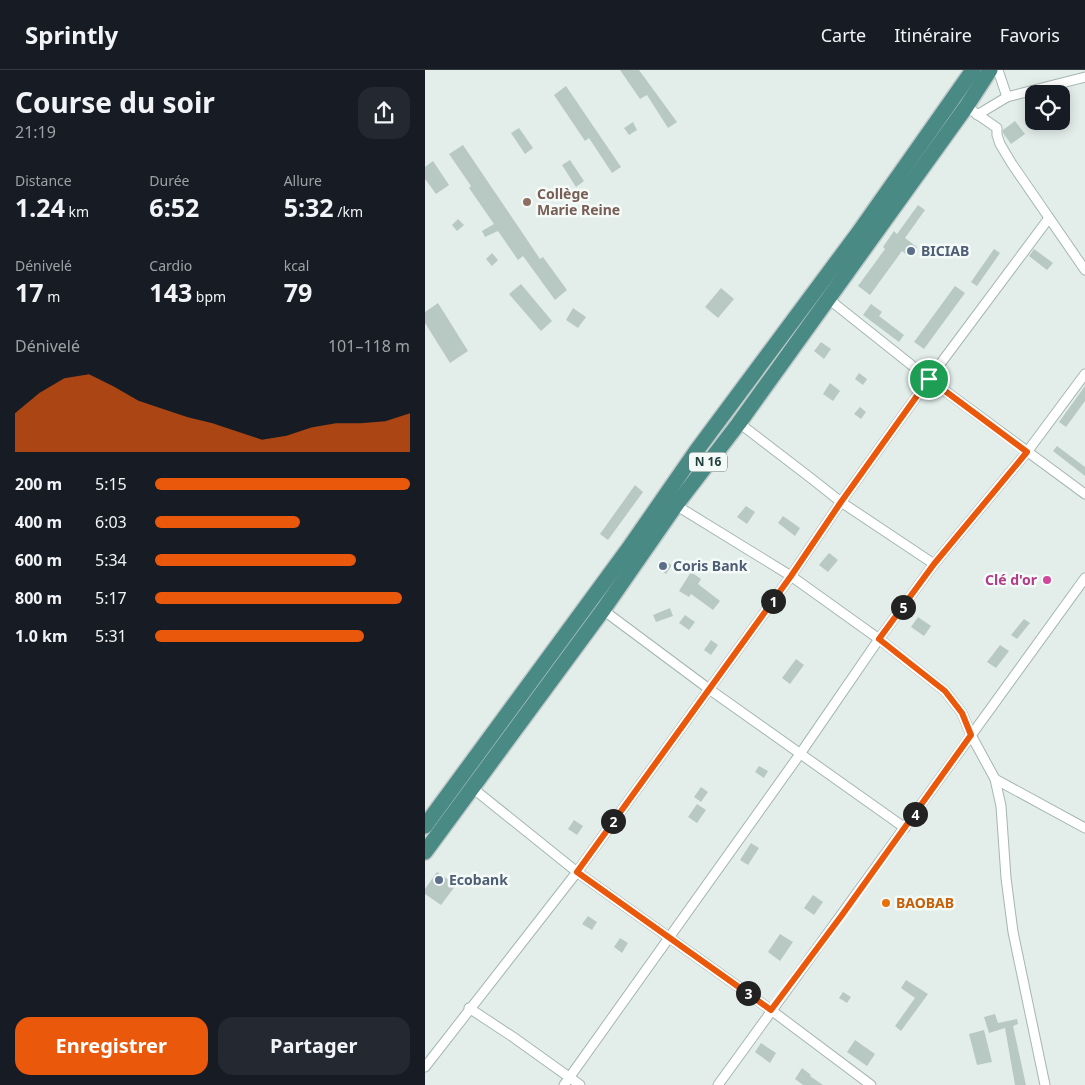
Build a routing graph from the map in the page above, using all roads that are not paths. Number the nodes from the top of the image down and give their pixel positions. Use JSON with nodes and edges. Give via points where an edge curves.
{"nodes":[{"id":1,"x":973,"y":70,"type":"edge"},
{"id":2,"x":990,"y":70,"type":"edge"},
{"id":3,"x":998,"y":70,"type":"edge"},
{"id":4,"x":1085,"y":77,"type":"edge"},
{"id":5,"x":1007,"y":97,"type":"junction"},
{"id":6,"x":953,"y":98,"type":"junction"},
{"id":7,"x":972,"y":111,"type":"junction"},
{"id":8,"x":1049,"y":218,"type":"junction"},
{"id":9,"x":1085,"y":270,"type":"edge"},
{"id":10,"x":822,"y":294,"type":"junction"},
{"id":11,"x":1085,"y":374,"type":"edge"},
{"id":12,"x":929,"y":379,"type":"junction"},
{"id":13,"x":739,"y":423,"type":"junction"},
{"id":14,"x":1027,"y":452,"type":"junction"},
{"id":15,"x":1085,"y":494,"type":"edge"},
{"id":16,"x":670,"y":501,"type":"junction"},
{"id":17,"x":841,"y":502,"type":"junction"},
{"id":18,"x":934,"y":564,"type":"junction"},
{"id":19,"x":791,"y":576,"type":"junction"},
{"id":20,"x":1085,"y":578,"type":"edge"},
{"id":21,"x":603,"y":610,"type":"junction"},
{"id":22,"x":879,"y":639,"type":"junction"},
{"id":23,"x":709,"y":688,"type":"junction"},
{"id":24,"x":971,"y":735,"type":"junction"},
{"id":25,"x":800,"y":754,"type":"junction"},
{"id":26,"x":460,"y":778,"type":"junction"},
{"id":27,"x":995,"y":779,"type":"junction"},
{"id":28,"x":472,"y":788,"type":"junction"},
{"id":29,"x":425,"y":826,"type":"edge"},
{"id":30,"x":905,"y":828,"type":"junction"},
{"id":31,"x":1085,"y":828,"type":"edge"},
{"id":32,"x":425,"y":852,"type":"edge"},
{"id":33,"x":577,"y":872,"type":"junction"},
{"id":34,"x":669,"y":937,"type":"junction"},
{"id":35,"x":469,"y":1008,"type":"junction"},
{"id":36,"x":771,"y":1010,"type":"junction"},
{"id":37,"x":425,"y":1067,"type":"edge"},
{"id":38,"x":570,"y":1077,"type":"junction"},
{"id":39,"x":564,"y":1085,"type":"edge"},
{"id":40,"x":580,"y":1085,"type":"edge"},
{"id":41,"x":717,"y":1085,"type":"edge"},
{"id":42,"x":871,"y":1085,"type":"edge"},
{"id":43,"x":1045,"y":1085,"type":"edge"}],
"edges":[{"from":1,"to":6,"type":"highway","number":"N 16"},
{"from":2,"to":7,"type":"highway","number":"N 16"},
{"from":3,"to":5,"type":"street"},
{"from":4,"to":5,"type":"street"},
{"from":5,"to":7,"type":"street"},
{"from":6,"to":7,"type":"street"},
{"from":6,"to":10,"type":"highway","number":"N 16","via":[[859,232]]},
{"from":7,"to":8,"type":"street","via":[[997,128],[1000,144]]},
{"from":7,"to":10,"type":"highway","number":"N 16"},
{"from":8,"to":9,"type":"street"},
{"from":8,"to":12,"type":"street"},
{"from":10,"to":12,"type":"street"},
{"from":10,"to":13,"type":"highway","number":"N 16"},
{"from":10,"to":16,"type":"highway","number":"N 16"},
{"from":11,"to":14,"type":"street"},
{"from":12,"to":14,"type":"street"},
{"from":12,"to":17,"type":"street"},
{"from":13,"to":16,"type":"highway","number":"N 16"},
{"from":13,"to":17,"type":"street"},
{"from":14,"to":15,"type":"street"},
{"from":14,"to":18,"type":"street"},
{"from":16,"to":19,"type":"street"},
{"from":16,"to":21,"type":"highway","number":"N 16"},
{"from":16,"to":26,"type":"highway","number":"N 16"},
{"from":17,"to":18,"type":"street"},
{"from":17,"to":19,"type":"street"},
{"from":18,"to":22,"type":"street"},
{"from":19,"to":22,"type":"street"},
{"from":19,"to":23,"type":"street"},
{"from":20,"to":24,"type":"street"},
{"from":21,"to":23,"type":"street"},
{"from":21,"to":28,"type":"highway","number":"N 16"},
{"from":22,"to":24,"type":"street","via":[[945,691],[962,713]]},
{"from":22,"to":25,"type":"street"},
{"from":23,"to":25,"type":"street"},
{"from":23,"to":33,"type":"street"},
{"from":24,"to":27,"type":"street"},
{"from":24,"to":30,"type":"street"},
{"from":25,"to":30,"type":"street"},
{"from":25,"to":34,"type":"street"},
{"from":26,"to":28,"type":"street"},
{"from":26,"to":29,"type":"highway","number":"N 16"},
{"from":27,"to":31,"type":"street"},
{"from":27,"to":43,"type":"street","via":[[1001,806],[1013,932]]},
{"from":28,"to":32,"type":"highway","number":"N 16"},
{"from":28,"to":33,"type":"street"},
{"from":30,"to":36,"type":"street"},
{"from":33,"to":34,"type":"street"},
{"from":33,"to":35,"type":"street"},
{"from":34,"to":36,"type":"street"},
{"from":34,"to":38,"type":"street"},
{"from":35,"to":37,"type":"street"},
{"from":35,"to":38,"type":"street"},
{"from":36,"to":41,"type":"street"},
{"from":36,"to":42,"type":"street"},
{"from":38,"to":39,"type":"street"},
{"from":38,"to":40,"type":"street"}]}
